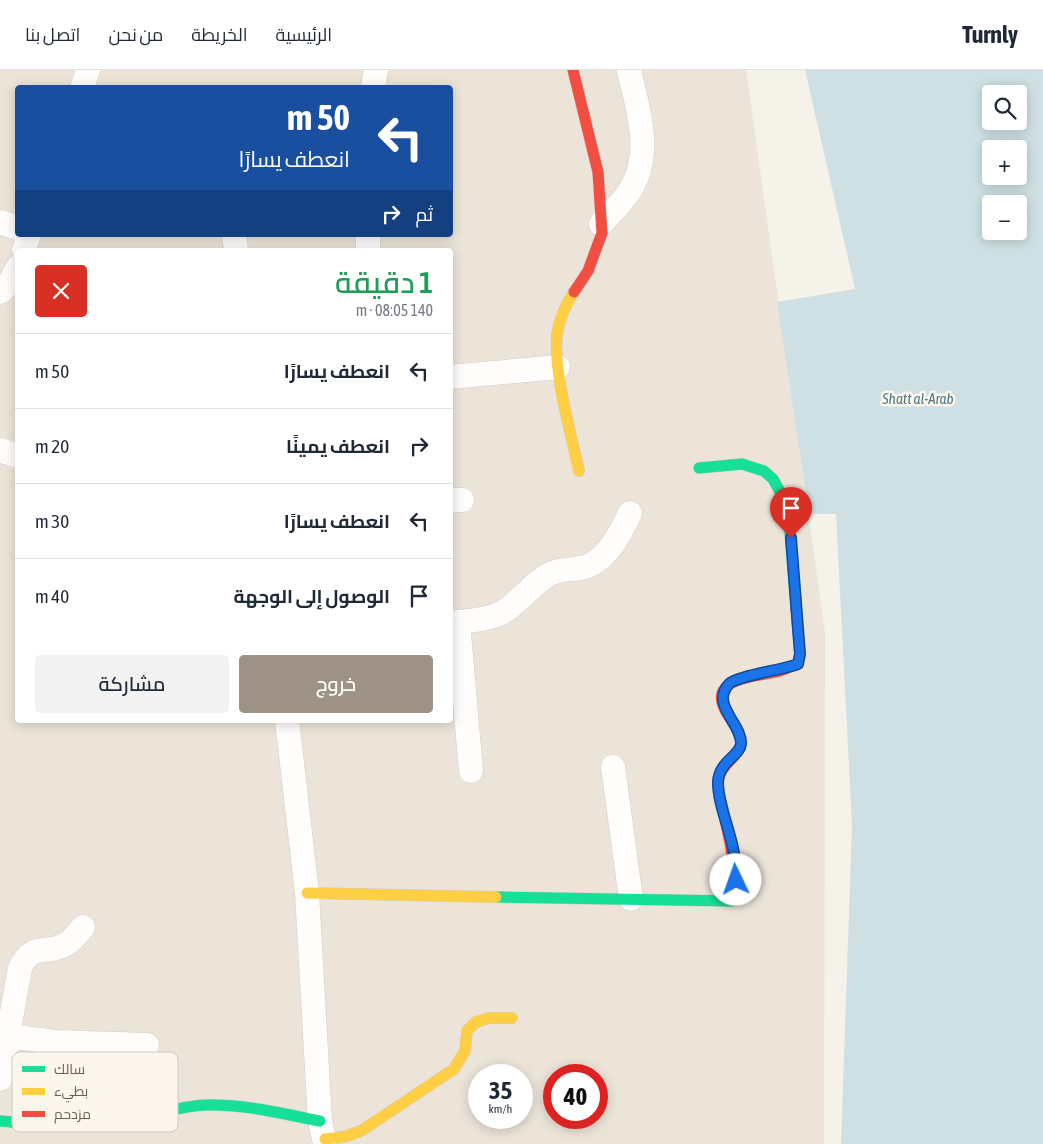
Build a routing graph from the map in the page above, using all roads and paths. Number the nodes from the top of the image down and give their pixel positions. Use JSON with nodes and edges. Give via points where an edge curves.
{"nodes":[{"id":1,"x":88,"y":70,"type":"edge"},
{"id":2,"x":376,"y":70,"type":"edge"},
{"id":3,"x":573,"y":70,"type":"edge"},
{"id":4,"x":629,"y":70,"type":"edge"},
{"id":5,"x":83,"y":85,"type":"edge"},
{"id":6,"x":374,"y":85,"type":"edge"},
{"id":7,"x":0,"y":222,"type":"edge"},
{"id":8,"x":601,"y":224,"type":"junction"},
{"id":9,"x":15,"y":227,"type":"edge"},
{"id":10,"x":558,"y":367,"type":"junction"},
{"id":11,"x":453,"y":377,"type":"edge"},
{"id":12,"x":0,"y":450,"type":"edge"},
{"id":13,"x":15,"y":455,"type":"edge"},
{"id":14,"x":699,"y":468,"type":"dead end"},
{"id":15,"x":579,"y":471,"type":"dead end"},
{"id":16,"x":630,"y":513,"type":"dead end"},
{"id":17,"x":454,"y":622,"type":"edge"},
{"id":18,"x":287,"y":723,"type":"edge"},
{"id":19,"x":613,"y":767,"type":"dead end"},
{"id":20,"x":471,"y":771,"type":"dead end"},
{"id":21,"x":307,"y":893,"type":"junction"},
{"id":22,"x":630,"y":899,"type":"junction"},
{"id":23,"x":83,"y":927,"type":"dead end"},
{"id":24,"x":512,"y":1018,"type":"dead end"},
{"id":25,"x":8,"y":1036,"type":"junction"},
{"id":26,"x":147,"y":1045,"type":"dead end"},
{"id":27,"x":0,"y":1079,"type":"edge"},
{"id":28,"x":178,"y":1109,"type":"edge"},
{"id":29,"x":323,"y":1135,"type":"edge"}],
"edges":[{"from":1,"to":5,"type":"street"},
{"from":2,"to":6,"type":"street"},
{"from":3,"to":8,"type":"street","via":[[598,172]]},
{"from":4,"to":8,"type":"street","via":[[643,134],[642,164],[630,191]]},
{"from":7,"to":9,"type":"street"},
{"from":8,"to":10,"type":"street","via":[[602,233],[588,271],[567,303],[557,334]]},
{"from":10,"to":11,"type":"street"},
{"from":10,"to":15,"type":"street"},
{"from":12,"to":13,"type":"street"},
{"from":14,"to":22,"type":"street","via":[[747,464],[766,470],[781,486],[788,506],[800,654],[798,664],[730,682],[723,691],[723,705],[741,742],[739,750],[723,766],[718,781],[734,852],[736,880],[731,901]]},
{"from":16,"to":17,"type":"street","via":[[620,535],[603,555],[587,566],[561,568],[548,575],[509,609],[489,618]]},
{"from":17,"to":20,"type":"street"},
{"from":18,"to":21,"type":"street"},
{"from":19,"to":22,"type":"street"},
{"from":21,"to":22,"type":"street"},
{"from":21,"to":29,"type":"street"},
{"from":23,"to":25,"type":"street","via":[[66,944],[36,950],[26,956],[20,968]]},
{"from":24,"to":29,"type":"street","via":[[489,1018],[476,1022],[467,1032],[465,1051],[454,1069],[361,1131],[344,1137]]},
{"from":25,"to":26,"type":"street","via":[[55,1042]]},
{"from":25,"to":27,"type":"street"},
{"from":28,"to":29,"type":"street","via":[[221,1105],[248,1108]]}]}
